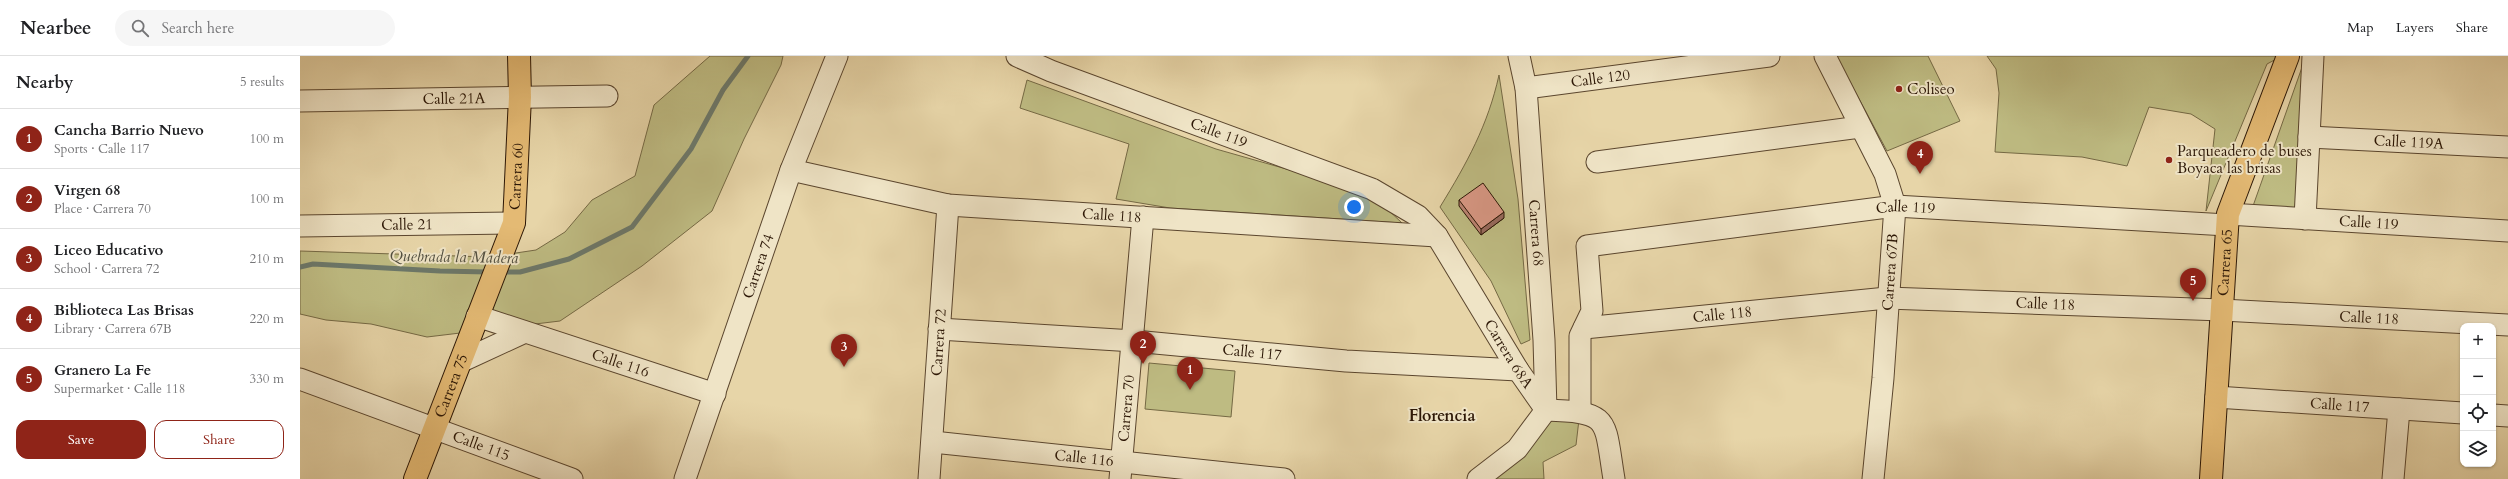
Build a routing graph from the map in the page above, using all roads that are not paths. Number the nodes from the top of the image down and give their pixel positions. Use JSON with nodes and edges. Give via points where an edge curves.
{"nodes":[{"id":1,"x":519,"y":56,"type":"edge"},
{"id":2,"x":838,"y":56,"type":"edge"},
{"id":3,"x":1017,"y":56,"type":"edge"},
{"id":4,"x":1519,"y":56,"type":"edge"},
{"id":5,"x":1769,"y":56,"type":"edge"},
{"id":6,"x":1825,"y":56,"type":"edge"},
{"id":7,"x":2313,"y":56,"type":"edge"},
{"id":8,"x":2286,"y":62,"type":"edge"},
{"id":9,"x":1049,"y":63,"type":"edge"},
{"id":10,"x":1526,"y":88,"type":"junction"},
{"id":11,"x":607,"y":96,"type":"dead end"},
{"id":12,"x":520,"y":97,"type":"junction"},
{"id":13,"x":300,"y":101,"type":"edge"},
{"id":14,"x":1860,"y":127,"type":"junction"},
{"id":15,"x":2309,"y":137,"type":"junction"},
{"id":16,"x":2508,"y":147,"type":"edge"},
{"id":17,"x":1597,"y":162,"type":"dead end"},
{"id":18,"x":791,"y":170,"type":"junction"},
{"id":19,"x":948,"y":205,"type":"junction"},
{"id":20,"x":1895,"y":206,"type":"junction"},
{"id":21,"x":1418,"y":216,"type":"joint"},
{"id":22,"x":1143,"y":217,"type":"junction"},
{"id":23,"x":2305,"y":219,"type":"junction"},
{"id":24,"x":2228,"y":220,"type":"junction"},
{"id":25,"x":514,"y":223,"type":"junction"},
{"id":26,"x":300,"y":226,"type":"edge"},
{"id":27,"x":2508,"y":231,"type":"edge"},
{"id":28,"x":1437,"y":236,"type":"junction"},
{"id":29,"x":486,"y":292,"type":"joint"},
{"id":30,"x":1888,"y":298,"type":"junction"},
{"id":31,"x":2222,"y":310,"type":"junction"},
{"id":32,"x":477,"y":316,"type":"junction"},
{"id":33,"x":2508,"y":325,"type":"edge"},
{"id":34,"x":1584,"y":328,"type":"junction"},
{"id":35,"x":939,"y":329,"type":"junction"},
{"id":36,"x":525,"y":332,"type":"junction"},
{"id":37,"x":1134,"y":341,"type":"junction"},
{"id":38,"x":460,"y":362,"type":"junction"},
{"id":39,"x":1518,"y":370,"type":"junction"},
{"id":40,"x":300,"y":378,"type":"edge"},
{"id":41,"x":715,"y":394,"type":"junction"},
{"id":42,"x":2216,"y":397,"type":"junction"},
{"id":43,"x":2399,"y":409,"type":"junction"},
{"id":44,"x":1546,"y":410,"type":"junction"},
{"id":45,"x":2460,"y":413,"type":"edge"},
{"id":46,"x":1588,"y":414,"type":"junction"},
{"id":47,"x":2496,"y":415,"type":"edge"},
{"id":48,"x":2508,"y":416,"type":"edge"},
{"id":49,"x":433,"y":428,"type":"junction"},
{"id":50,"x":933,"y":442,"type":"junction"},
{"id":51,"x":1122,"y":470,"type":"edge"},
{"id":52,"x":415,"y":479,"type":"edge"},
{"id":53,"x":572,"y":479,"type":"edge"},
{"id":54,"x":685,"y":479,"type":"edge"},
{"id":55,"x":929,"y":479,"type":"edge"},
{"id":56,"x":1284,"y":479,"type":"edge"},
{"id":57,"x":1478,"y":479,"type":"edge"},
{"id":58,"x":1614,"y":479,"type":"edge"},
{"id":59,"x":1873,"y":479,"type":"edge"},
{"id":60,"x":2211,"y":479,"type":"edge"},
{"id":61,"x":2393,"y":479,"type":"edge"}],
"edges":[{"from":1,"to":12,"type":"main road","name":"Carrera 60"},
{"from":2,"to":18,"type":"street","name":"Carrera 74"},
{"from":3,"to":9,"type":"street","name":"Calle 119"},
{"from":4,"to":10,"type":"street","name":"Carrera 68"},
{"from":5,"to":10,"type":"street","name":"Calle 120"},
{"from":6,"to":14,"type":"street","name":"Carrera 67B"},
{"from":7,"to":15,"type":"street"},
{"from":8,"to":24,"type":"main road","name":"Carrera 65"},
{"from":9,"to":21,"type":"street","name":"Calle 119","via":[[1372,189]]},
{"from":10,"to":44,"type":"street","name":"Carrera 68","via":[[1544,340]]},
{"from":11,"to":12,"type":"street","name":"Calle 21A"},
{"from":12,"to":13,"type":"street","name":"Calle 21A"},
{"from":12,"to":25,"type":"main road","name":"Carrera 60"},
{"from":14,"to":17,"type":"street"},
{"from":14,"to":20,"type":"street","name":"Carrera 67B","via":[[1886,174]]},
{"from":15,"to":16,"type":"street","name":"Calle 119A"},
{"from":15,"to":23,"type":"street"},
{"from":18,"to":19,"type":"street","name":"Calle 118"},
{"from":18,"to":41,"type":"street","name":"Carrera 74"},
{"from":19,"to":22,"type":"street","name":"Calle 118"},
{"from":19,"to":35,"type":"street","name":"Carrera 72"},
{"from":20,"to":24,"type":"street","name":"Calle 119"},
{"from":20,"to":30,"type":"street","name":"Carrera 67B"},
{"from":20,"to":34,"type":"street","name":"Calle 119","via":[[1587,246],[1592,311]]},
{"from":21,"to":28,"type":"street","name":"Carrera 68A"},
{"from":22,"to":28,"type":"street","name":"Calle 118"},
{"from":22,"to":37,"type":"street","name":"Carrera 70"},
{"from":23,"to":24,"type":"street","name":"Calle 119"},
{"from":23,"to":27,"type":"street","name":"Calle 119"},
{"from":24,"to":31,"type":"main road","name":"Carrera 65"},
{"from":25,"to":26,"type":"street","name":"Calle 21"},
{"from":25,"to":29,"type":"main road","name":"Carrera 60"},
{"from":28,"to":39,"type":"street","name":"Carrera 68A"},
{"from":29,"to":32,"type":"main road","name":"Carrera 75"},
{"from":30,"to":31,"type":"street","name":"Calle 118"},
{"from":30,"to":34,"type":"street","name":"Calle 118"},
{"from":30,"to":59,"type":"street","name":"Carrera 67B"},
{"from":31,"to":33,"type":"street","name":"Calle 118"},
{"from":31,"to":42,"type":"main road","name":"Carrera 65"},
{"from":32,"to":36,"type":"street","name":"Calle 116"},
{"from":32,"to":38,"type":"main road","name":"Carrera 75"},
{"from":34,"to":46,"type":"street","via":[[1580,336]]},
{"from":35,"to":37,"type":"street","name":"Calle 117"},
{"from":35,"to":50,"type":"street","name":"Carrera 72"},
{"from":36,"to":38,"type":"street"},
{"from":36,"to":41,"type":"street","name":"Calle 116"},
{"from":37,"to":39,"type":"street","name":"Calle 117","via":[[1346,361]]},
{"from":37,"to":51,"type":"street","name":"Carrera 70"},
{"from":38,"to":49,"type":"main road","name":"Carrera 75"},
{"from":39,"to":44,"type":"street","name":"Carrera 68A"},
{"from":40,"to":49,"type":"street","name":"Calle 115"},
{"from":41,"to":54,"type":"street","name":"Carrera 74"},
{"from":42,"to":43,"type":"street","name":"Calle 117"},
{"from":42,"to":60,"type":"main road","name":"Carrera 65"},
{"from":43,"to":45,"type":"street","name":"Calle 117"},
{"from":43,"to":61,"type":"street"},
{"from":44,"to":46,"type":"street"},
{"from":44,"to":57,"type":"street","via":[[1517,449]]},
{"from":46,"to":58,"type":"street","via":[[1606,430]]},
{"from":47,"to":48,"type":"street"},
{"from":49,"to":52,"type":"main road","name":"Carrera 75"},
{"from":49,"to":53,"type":"street","name":"Calle 115"},
{"from":50,"to":51,"type":"street","name":"Calle 116"},
{"from":50,"to":55,"type":"street","name":"Carrera 72"},
{"from":51,"to":56,"type":"street","name":"Calle 116"}]}
